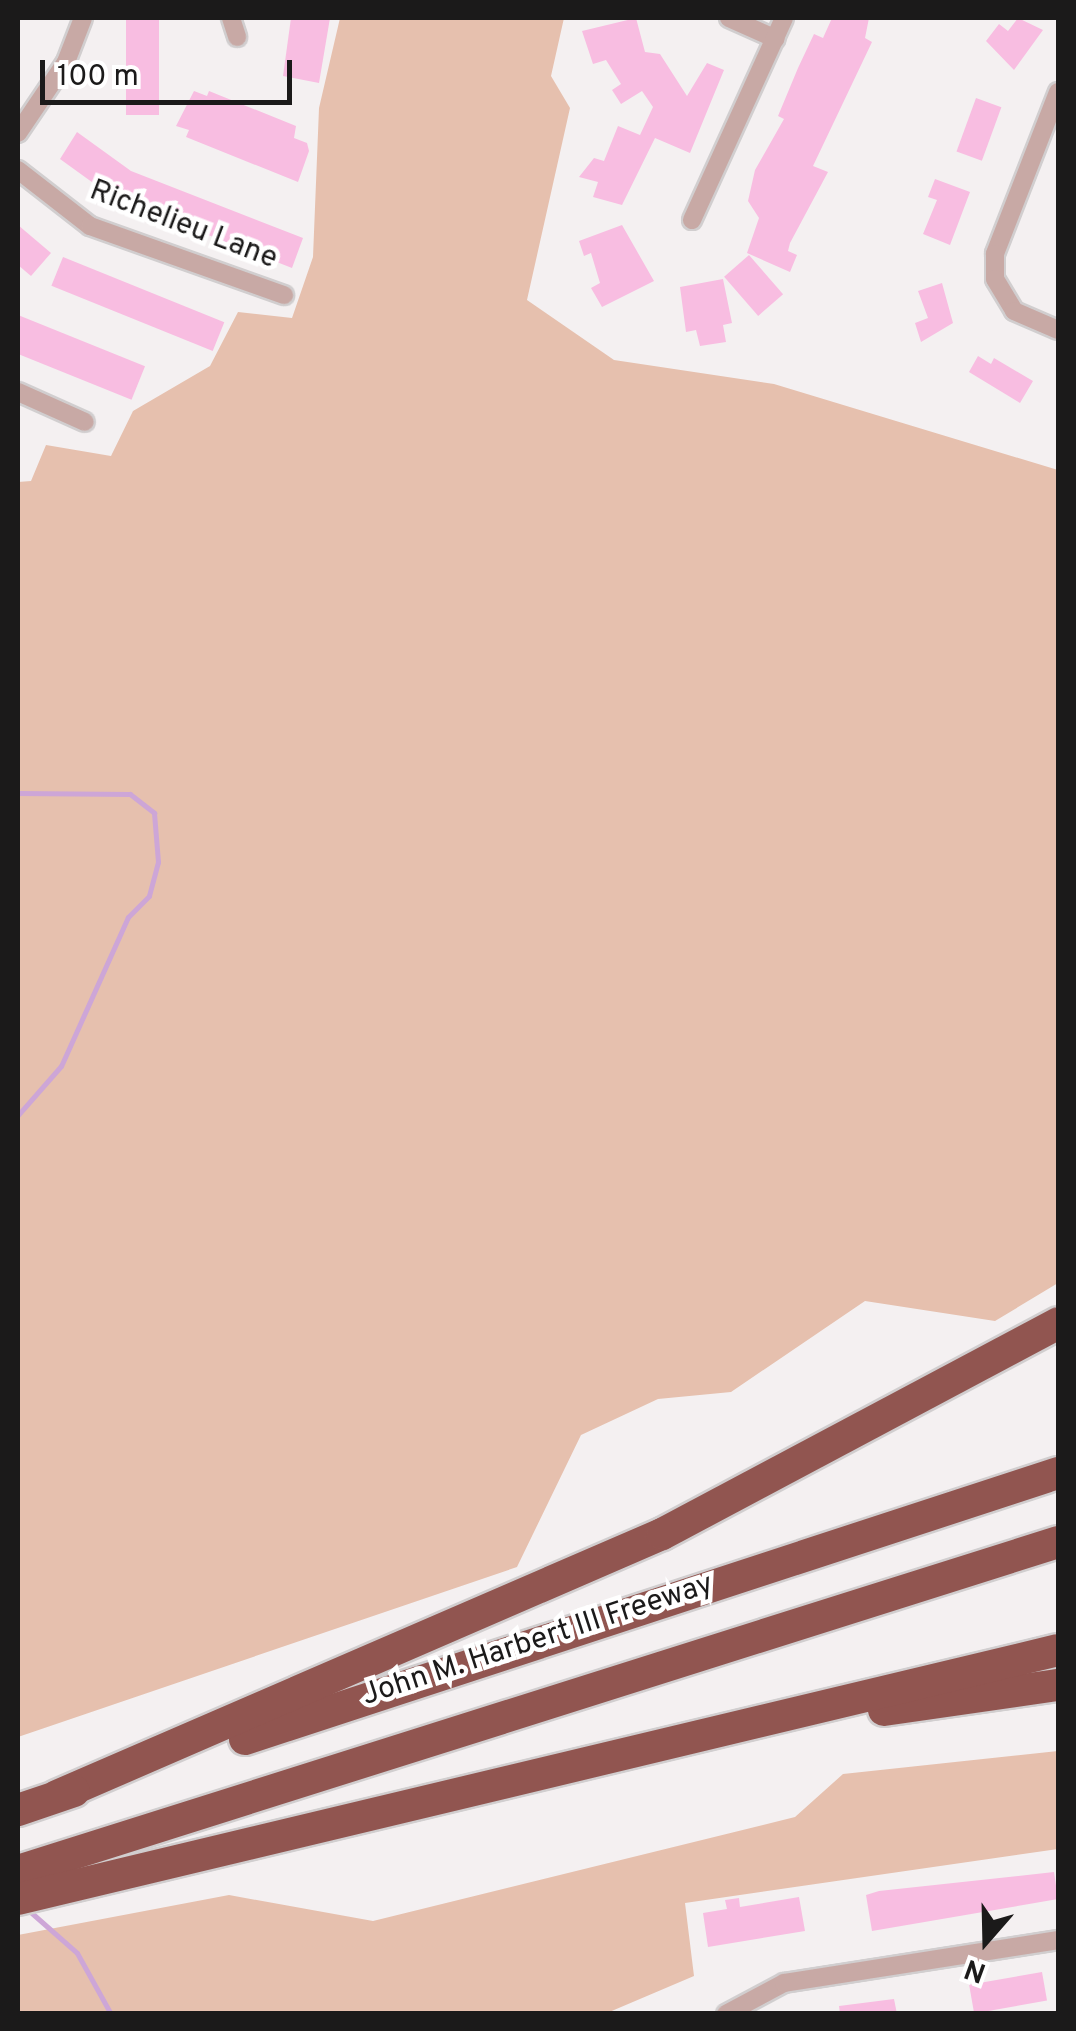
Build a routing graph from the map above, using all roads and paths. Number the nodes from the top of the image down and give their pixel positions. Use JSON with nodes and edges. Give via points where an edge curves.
{"nodes":[{"id":1,"x":84,"y":18,"type":"edge"},
{"id":2,"x":231,"y":18,"type":"edge"},
{"id":3,"x":729,"y":18,"type":"edge"},
{"id":4,"x":784,"y":18,"type":"edge"},
{"id":5,"x":237,"y":37,"type":"dead end"},
{"id":6,"x":776,"y":39,"type":"junction"},
{"id":7,"x":1058,"y":92,"type":"edge"},
{"id":8,"x":18,"y":133,"type":"edge"},
{"id":9,"x":18,"y":170,"type":"edge"},
{"id":10,"x":692,"y":220,"type":"dead end"},
{"id":11,"x":284,"y":295,"type":"dead end"},
{"id":12,"x":1058,"y":330,"type":"edge"},
{"id":13,"x":18,"y":392,"type":"edge"},
{"id":14,"x":85,"y":422,"type":"dead end"},
{"id":15,"x":1058,"y":1322,"type":"edge"},
{"id":16,"x":1058,"y":1473,"type":"edge"},
{"id":17,"x":1058,"y":1542,"type":"edge"},
{"id":18,"x":1058,"y":1650,"type":"edge"},
{"id":19,"x":1058,"y":1685,"type":"edge"},
{"id":20,"x":574,"y":1764,"type":"junction"},
{"id":21,"x":34,"y":1805,"type":"edge"},
{"id":22,"x":74,"y":1869,"type":"junction"},
{"id":23,"x":18,"y":1870,"type":"edge"},
{"id":24,"x":18,"y":1899,"type":"edge"},
{"id":25,"x":1058,"y":1940,"type":"edge"},
{"id":26,"x":735,"y":2011,"type":"edge"}],
"edges":[{"from":1,"to":8,"type":"street","via":[[66,62]]},
{"from":2,"to":5,"type":"street"},
{"from":3,"to":6,"type":"street"},
{"from":4,"to":6,"type":"street"},
{"from":6,"to":10,"type":"street"},
{"from":7,"to":12,"type":"street","via":[[996,254],[994,279],[1014,312]]},
{"from":9,"to":11,"type":"street","name":"Richelieu Lane","via":[[90,226]]},
{"from":13,"to":14,"type":"street"},
{"from":15,"to":21,"type":"highway","via":[[662,1534]]},
{"from":16,"to":21,"type":"highway","name":"John M. Harbert III Freeway"},
{"from":17,"to":22,"type":"highway","name":"John M. Harbert III Freeway"},
{"from":18,"to":20,"type":"highway"},
{"from":19,"to":20,"type":"highway"},
{"from":20,"to":22,"type":"highway"},
{"from":22,"to":23,"type":"highway","name":"John M. Harbert III Freeway"},
{"from":22,"to":24,"type":"highway"},
{"from":25,"to":26,"type":"street","via":[[784,1984]]}]}
